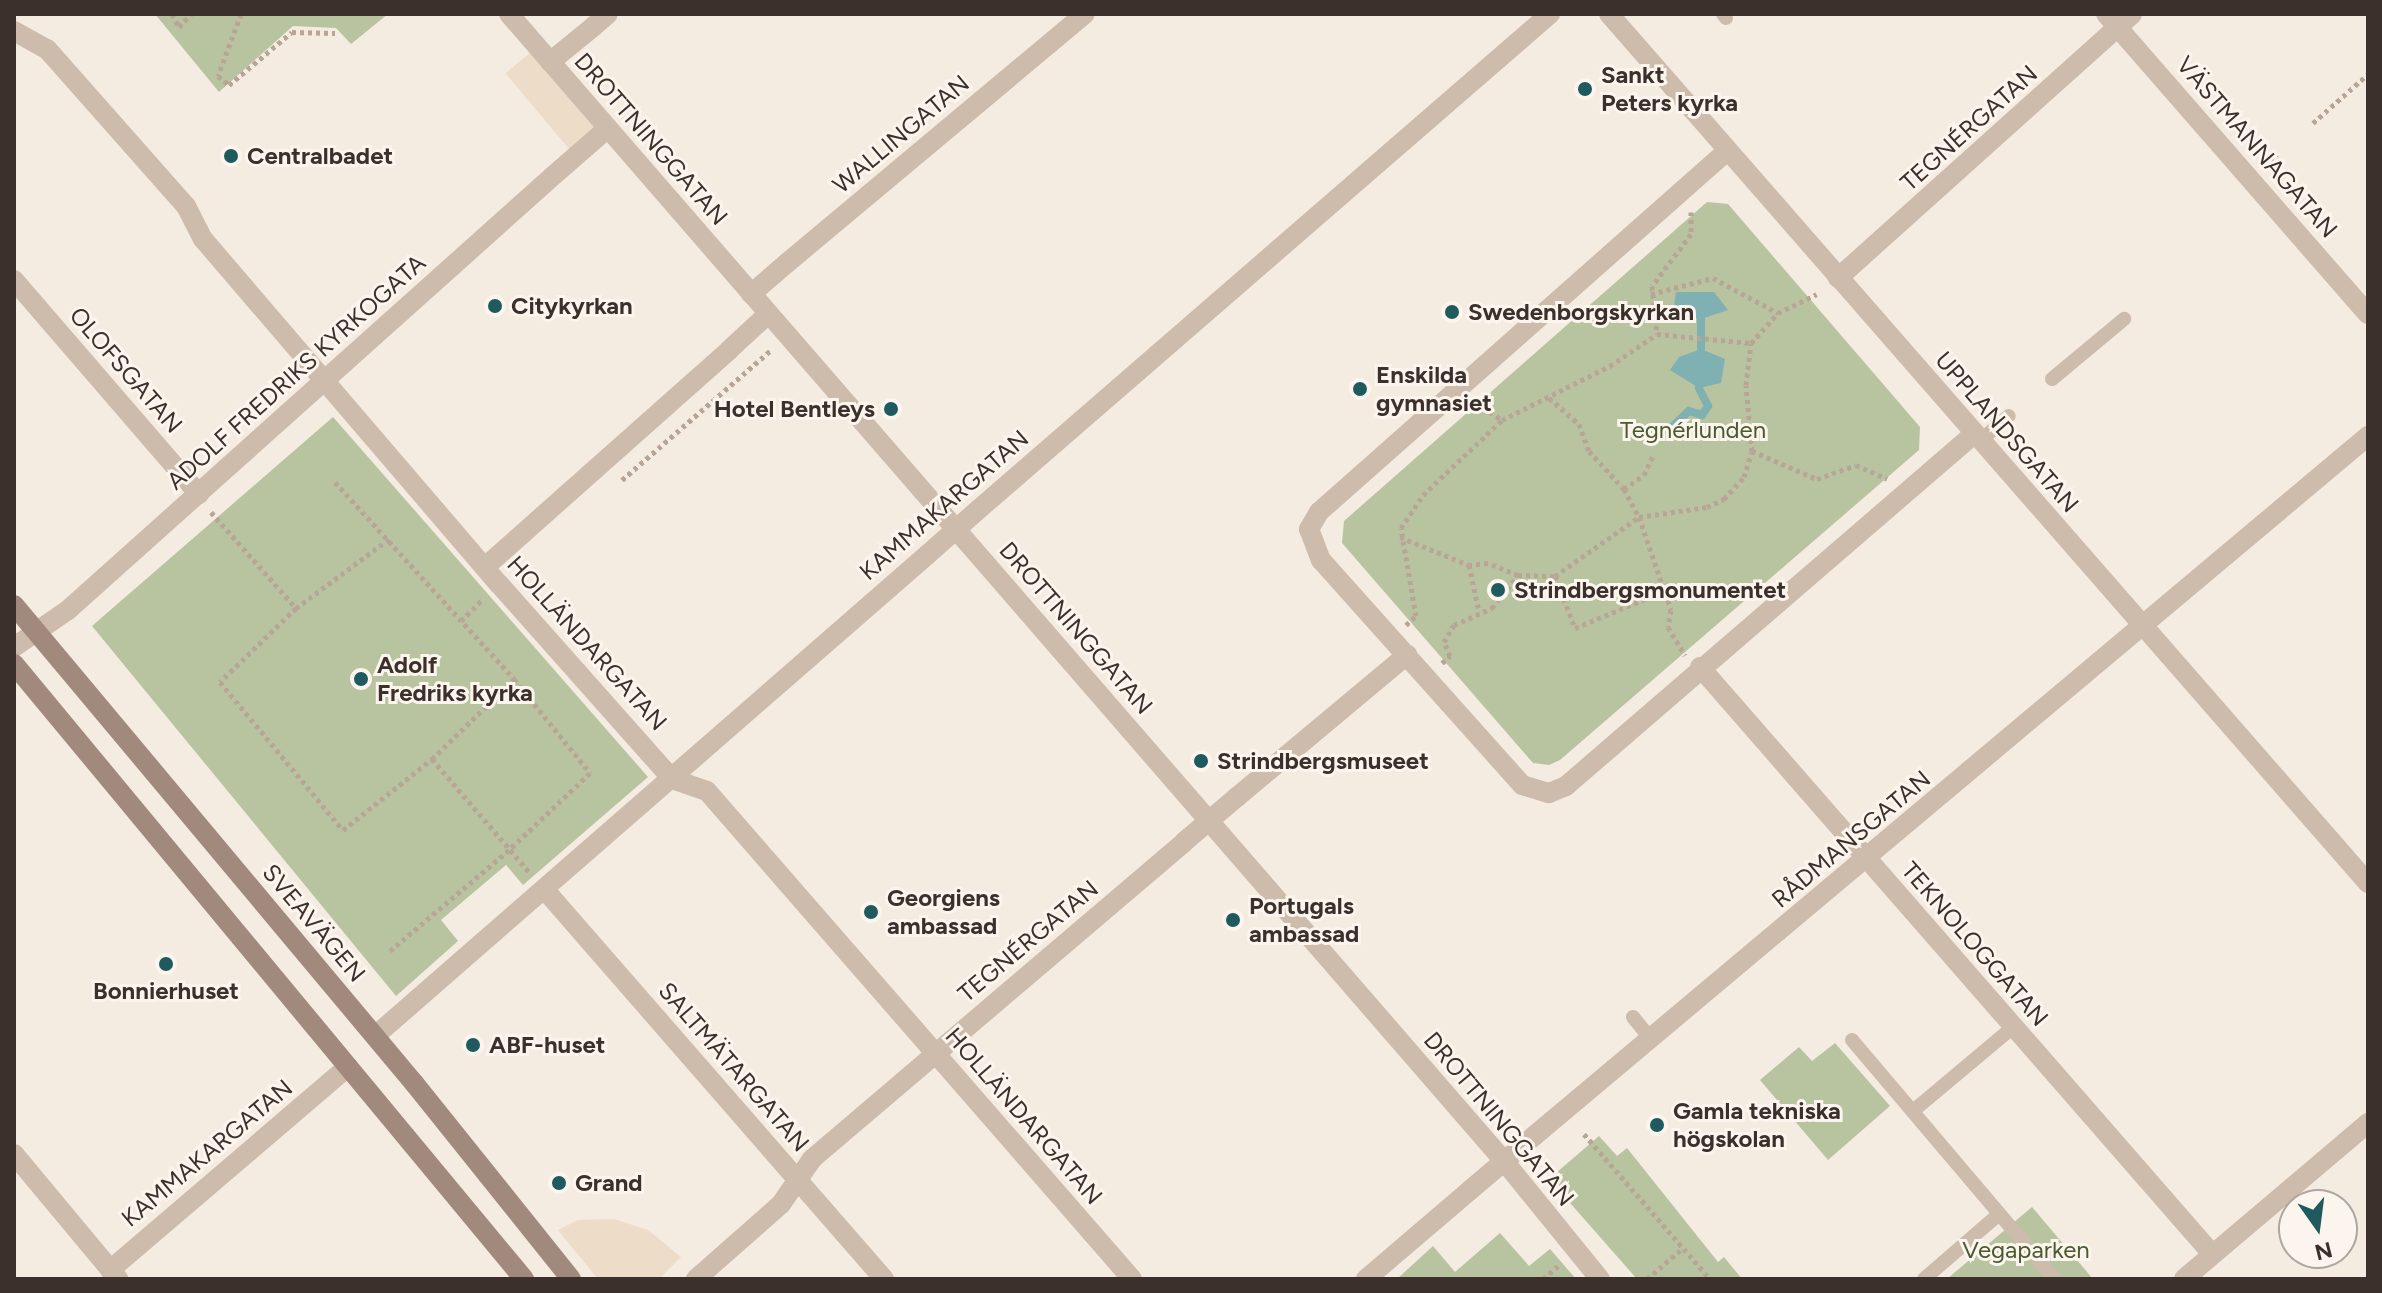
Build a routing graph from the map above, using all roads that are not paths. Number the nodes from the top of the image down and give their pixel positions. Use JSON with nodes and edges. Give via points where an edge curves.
{"nodes":[{"id":1,"x":509,"y":14,"type":"edge"},
{"id":2,"x":1085,"y":14,"type":"edge"},
{"id":3,"x":1550,"y":14,"type":"edge"},
{"id":4,"x":1609,"y":14,"type":"edge"},
{"id":5,"x":2119,"y":19,"type":"edge"},
{"id":6,"x":601,"y":20,"type":"edge"},
{"id":7,"x":14,"y":31,"type":"edge"},
{"id":8,"x":550,"y":62,"type":"junction"},
{"id":9,"x":607,"y":129,"type":"junction"},
{"id":10,"x":1727,"y":151,"type":"junction"},
{"id":11,"x":1838,"y":278,"type":"junction"},
{"id":12,"x":14,"y":280,"type":"edge"},
{"id":13,"x":751,"y":294,"type":"junction"},
{"id":14,"x":768,"y":314,"type":"junction"},
{"id":15,"x":2368,"y":314,"type":"edge"},
{"id":16,"x":2124,"y":319,"type":"dead end"},
{"id":17,"x":2052,"y":379,"type":"dead end"},
{"id":18,"x":326,"y":381,"type":"junction"},
{"id":19,"x":2009,"y":416,"type":"dead end"},
{"id":20,"x":2368,"y":436,"type":"edge"},
{"id":21,"x":1977,"y":438,"type":"junction"},
{"id":22,"x":199,"y":494,"type":"junction"},
{"id":23,"x":955,"y":529,"type":"junction"},
{"id":24,"x":485,"y":567,"type":"junction"},
{"id":25,"x":14,"y":605,"type":"edge"},
{"id":26,"x":2143,"y":628,"type":"junction"},
{"id":27,"x":37,"y":633,"type":"junction"},
{"id":28,"x":14,"y":647,"type":"edge"},
{"id":29,"x":1407,"y":655,"type":"junction"},
{"id":30,"x":1694,"y":663,"type":"junction"},
{"id":31,"x":14,"y":664,"type":"edge"},
{"id":32,"x":672,"y":779,"type":"junction"},
{"id":33,"x":1208,"y":820,"type":"junction"},
{"id":34,"x":1868,"y":859,"type":"junction"},
{"id":35,"x":2368,"y":883,"type":"edge"},
{"id":36,"x":545,"y":890,"type":"junction"},
{"id":37,"x":1633,"y":1017,"type":"dead end"},
{"id":38,"x":2012,"y":1028,"type":"junction"},
{"id":39,"x":375,"y":1036,"type":"junction"},
{"id":40,"x":1651,"y":1039,"type":"junction"},
{"id":41,"x":1852,"y":1040,"type":"dead end"},
{"id":42,"x":936,"y":1054,"type":"junction"},
{"id":43,"x":348,"y":1067,"type":"junction"},
{"id":44,"x":1913,"y":1111,"type":"junction"},
{"id":45,"x":2368,"y":1123,"type":"edge"},
{"id":46,"x":14,"y":1154,"type":"edge"},
{"id":47,"x":1504,"y":1161,"type":"junction"},
{"id":48,"x":797,"y":1179,"type":"junction"},
{"id":49,"x":1999,"y":1214,"type":"junction"},
{"id":50,"x":2212,"y":1254,"type":"junction"},
{"id":51,"x":109,"y":1276,"type":"edge"},
{"id":52,"x":524,"y":1279,"type":"edge"},
{"id":53,"x":571,"y":1279,"type":"edge"},
{"id":54,"x":696,"y":1279,"type":"edge"},
{"id":55,"x":884,"y":1279,"type":"edge"},
{"id":56,"x":1132,"y":1279,"type":"edge"},
{"id":57,"x":1366,"y":1279,"type":"edge"},
{"id":58,"x":1600,"y":1279,"type":"edge"},
{"id":59,"x":1924,"y":1279,"type":"edge"},
{"id":60,"x":2055,"y":1279,"type":"edge"},
{"id":61,"x":2184,"y":1279,"type":"edge"}],
"edges":[{"from":1,"to":8,"type":"street","name":"DROTTNINGGATAN"},
{"from":2,"to":13,"type":"street","name":"WALLINGATAN","via":[[900,180]]},
{"from":3,"to":23,"type":"street","name":"KAMMAKARGATAN"},
{"from":4,"to":10,"type":"street","name":"UPPLANDSGATAN"},
{"from":5,"to":11,"type":"street","name":"TEGNÉRGATAN"},
{"from":5,"to":15,"type":"street","name":"VÄSTMANNAGATAN"},
{"from":6,"to":8,"type":"street"},
{"from":7,"to":18,"type":"street","name":"HOLLÄNDARGATAN","via":[[57,60],[186,206],[203,239]]},
{"from":8,"to":9,"type":"street","name":"DROTTNINGGATAN"},
{"from":9,"to":13,"type":"street","name":"DROTTNINGGATAN"},
{"from":9,"to":18,"type":"street","name":"ADOLF FREDRIKS KYRKOGATA"},
{"from":10,"to":11,"type":"street","name":"UPPLANDSGATAN"},
{"from":10,"to":29,"type":"street","via":[[1319,512],[1309,529],[1321,560]]},
{"from":11,"to":21,"type":"street","name":"UPPLANDSGATAN"},
{"from":12,"to":22,"type":"street","name":"OLOFSGATAN"},
{"from":13,"to":14,"type":"street","name":"DROTTNINGGATAN"},
{"from":14,"to":23,"type":"street","name":"DROTTNINGGATAN"},
{"from":14,"to":24,"type":"street"},
{"from":16,"to":17,"type":"lane"},
{"from":18,"to":22,"type":"street","name":"ADOLF FREDRIKS KYRKOGATA"},
{"from":18,"to":24,"type":"street","name":"HOLLÄNDARGATAN"},
{"from":19,"to":21,"type":"lane"},
{"from":20,"to":26,"type":"street","name":"RÅDMANSGATAN"},
{"from":21,"to":26,"type":"street","name":"UPPLANDSGATAN"},
{"from":21,"to":30,"type":"street"},
{"from":22,"to":27,"type":"street","name":"ADOLF FREDRIKS KYRKOGATA"},
{"from":23,"to":32,"type":"street","name":"KAMMAKARGATAN"},
{"from":23,"to":33,"type":"street","name":"DROTTNINGGATAN"},
{"from":24,"to":32,"type":"street","name":"HOLLÄNDARGATAN"},
{"from":25,"to":27,"type":"main road","name":"SVEAVÄGEN"},
{"from":26,"to":34,"type":"street","name":"RÅDMANSGATAN"},
{"from":26,"to":35,"type":"street","name":"UPPLANDSGATAN","via":[[2174,656]]},
{"from":27,"to":28,"type":"street","name":"ADOLF FREDRIKS KYRKOGATA"},
{"from":27,"to":39,"type":"main road","name":"SVEAVÄGEN"},
{"from":29,"to":30,"type":"street","via":[[1522,785],[1535,793],[1566,786]]},
{"from":29,"to":33,"type":"street","name":"TEGNÉRGATAN"},
{"from":30,"to":34,"type":"street","name":"TEKNOLOGGATAN"},
{"from":31,"to":43,"type":"main road"},
{"from":32,"to":36,"type":"street","name":"KAMMAKARGATAN"},
{"from":32,"to":42,"type":"street","name":"HOLLÄNDARGATAN","via":[[707,791]]},
{"from":33,"to":42,"type":"street","name":"TEGNÉRGATAN"},
{"from":33,"to":47,"type":"street","name":"DROTTNINGGATAN"},
{"from":34,"to":38,"type":"street","name":"TEKNOLOGGATAN"},
{"from":34,"to":40,"type":"street","name":"RÅDMANSGATAN"},
{"from":36,"to":39,"type":"street","name":"KAMMAKARGATAN"},
{"from":36,"to":48,"type":"street","name":"SALTMÄTARGATAN"},
{"from":37,"to":40,"type":"lane"},
{"from":38,"to":44,"type":"lane"},
{"from":38,"to":50,"type":"street","name":"TEKNOLOGGATAN"},
{"from":39,"to":53,"type":"main road","name":"SVEAVÄGEN"},
{"from":40,"to":47,"type":"street","name":"RÅDMANSGATAN"},
{"from":41,"to":44,"type":"lane"},
{"from":42,"to":48,"type":"street","name":"TEGNÉRGATAN","via":[[812,1159]]},
{"from":42,"to":56,"type":"street","name":"HOLLÄNDARGATAN"},
{"from":43,"to":51,"type":"street","name":"KAMMAKARGATAN"},
{"from":43,"to":52,"type":"main road"},
{"from":44,"to":49,"type":"lane"},
{"from":45,"to":50,"type":"street"},
{"from":46,"to":51,"type":"street"},
{"from":47,"to":57,"type":"street","name":"RÅDMANSGATAN"},
{"from":47,"to":58,"type":"street","name":"DROTTNINGGATAN"},
{"from":48,"to":54,"type":"street","name":"TEGNÉRGATAN","via":[[781,1204]]},
{"from":48,"to":55,"type":"street","name":"SALTMÄTARGATAN"},
{"from":49,"to":59,"type":"lane"},
{"from":49,"to":60,"type":"lane"},
{"from":50,"to":61,"type":"street"}]}
